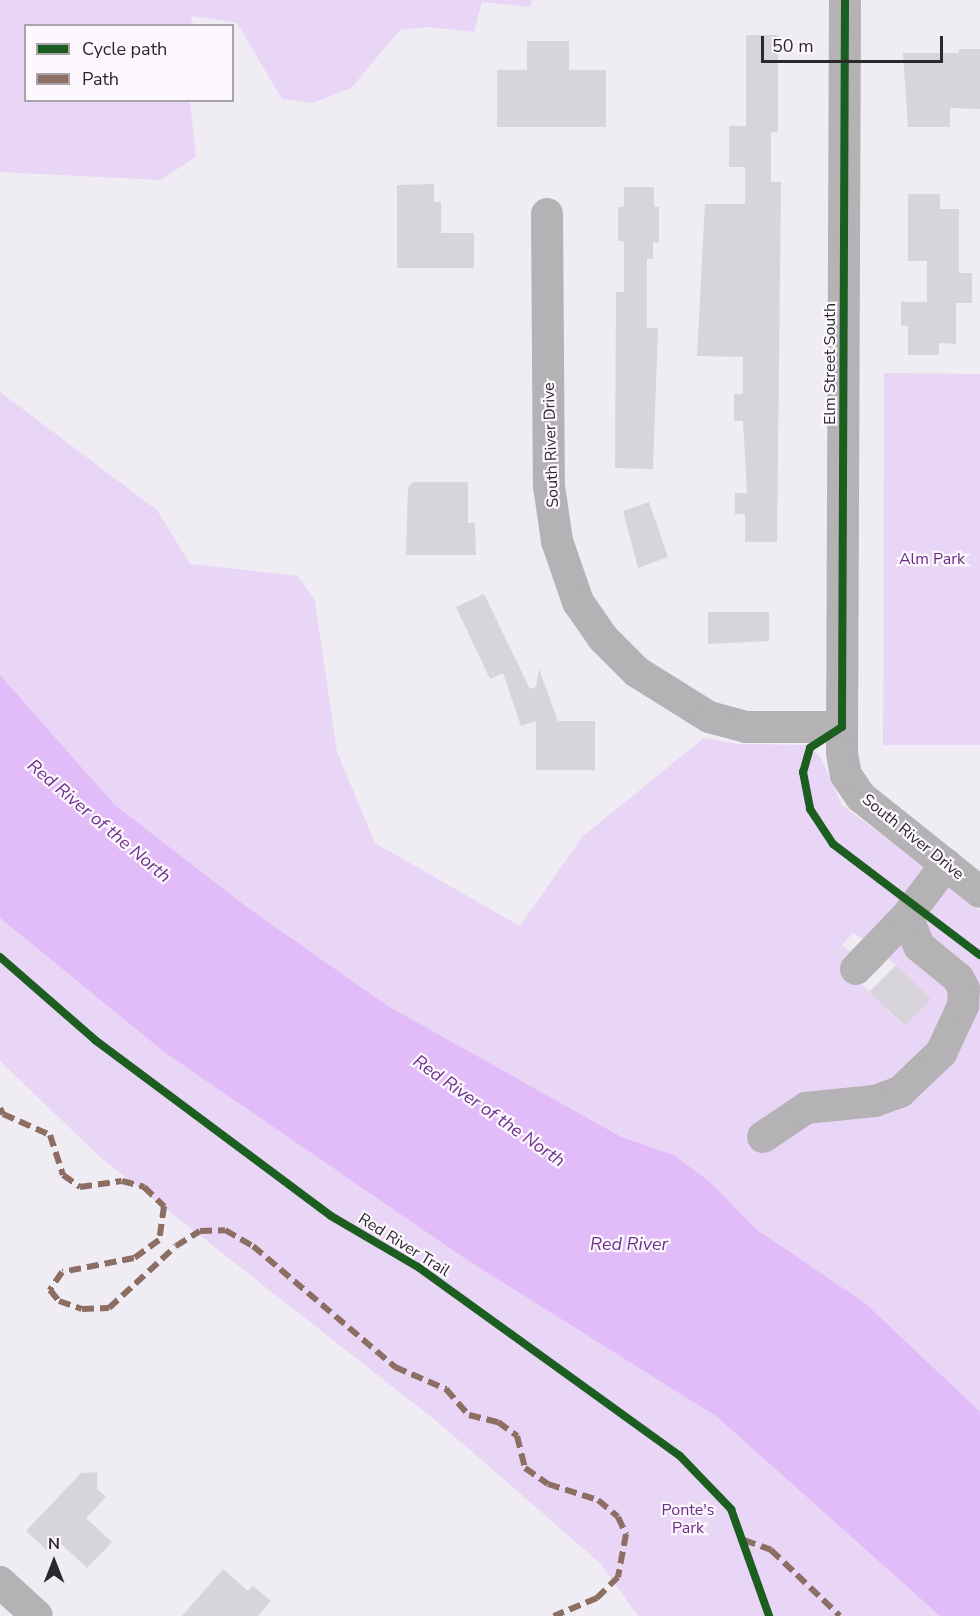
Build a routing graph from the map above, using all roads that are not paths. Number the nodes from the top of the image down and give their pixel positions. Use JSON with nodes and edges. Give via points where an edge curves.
{"nodes":[{"id":1,"x":845,"y":0,"type":"edge"},
{"id":2,"x":547,"y":214,"type":"dead end"},
{"id":3,"x":842,"y":728,"type":"junction"},
{"id":4,"x":946,"y":864,"type":"junction"},
{"id":5,"x":980,"y":892,"type":"edge"},
{"id":6,"x":907,"y":916,"type":"junction"},
{"id":7,"x":856,"y":969,"type":"dead end"},
{"id":8,"x":763,"y":1137,"type":"dead end"},
{"id":9,"x":0,"y":1582,"type":"edge"},
{"id":10,"x":37,"y":1616,"type":"edge"}],
"edges":[{"from":1,"to":3,"type":"street","name":"Elm Street South"},
{"from":2,"to":3,"type":"street","name":"South River Drive","via":[[549,486],[557,541],[578,602],[603,638],[638,672],[709,717],[746,727]]},
{"from":3,"to":4,"type":"street","name":"South River Drive","via":[[846,775],[861,797]]},
{"from":4,"to":5,"type":"street","name":"South River Drive"},
{"from":4,"to":6,"type":"street"},
{"from":6,"to":7,"type":"street"},
{"from":6,"to":8,"type":"street","via":[[919,946],[958,978],[964,989],[963,1006],[940,1053],[900,1092],[874,1101],[806,1108]]},
{"from":9,"to":10,"type":"street"}]}
